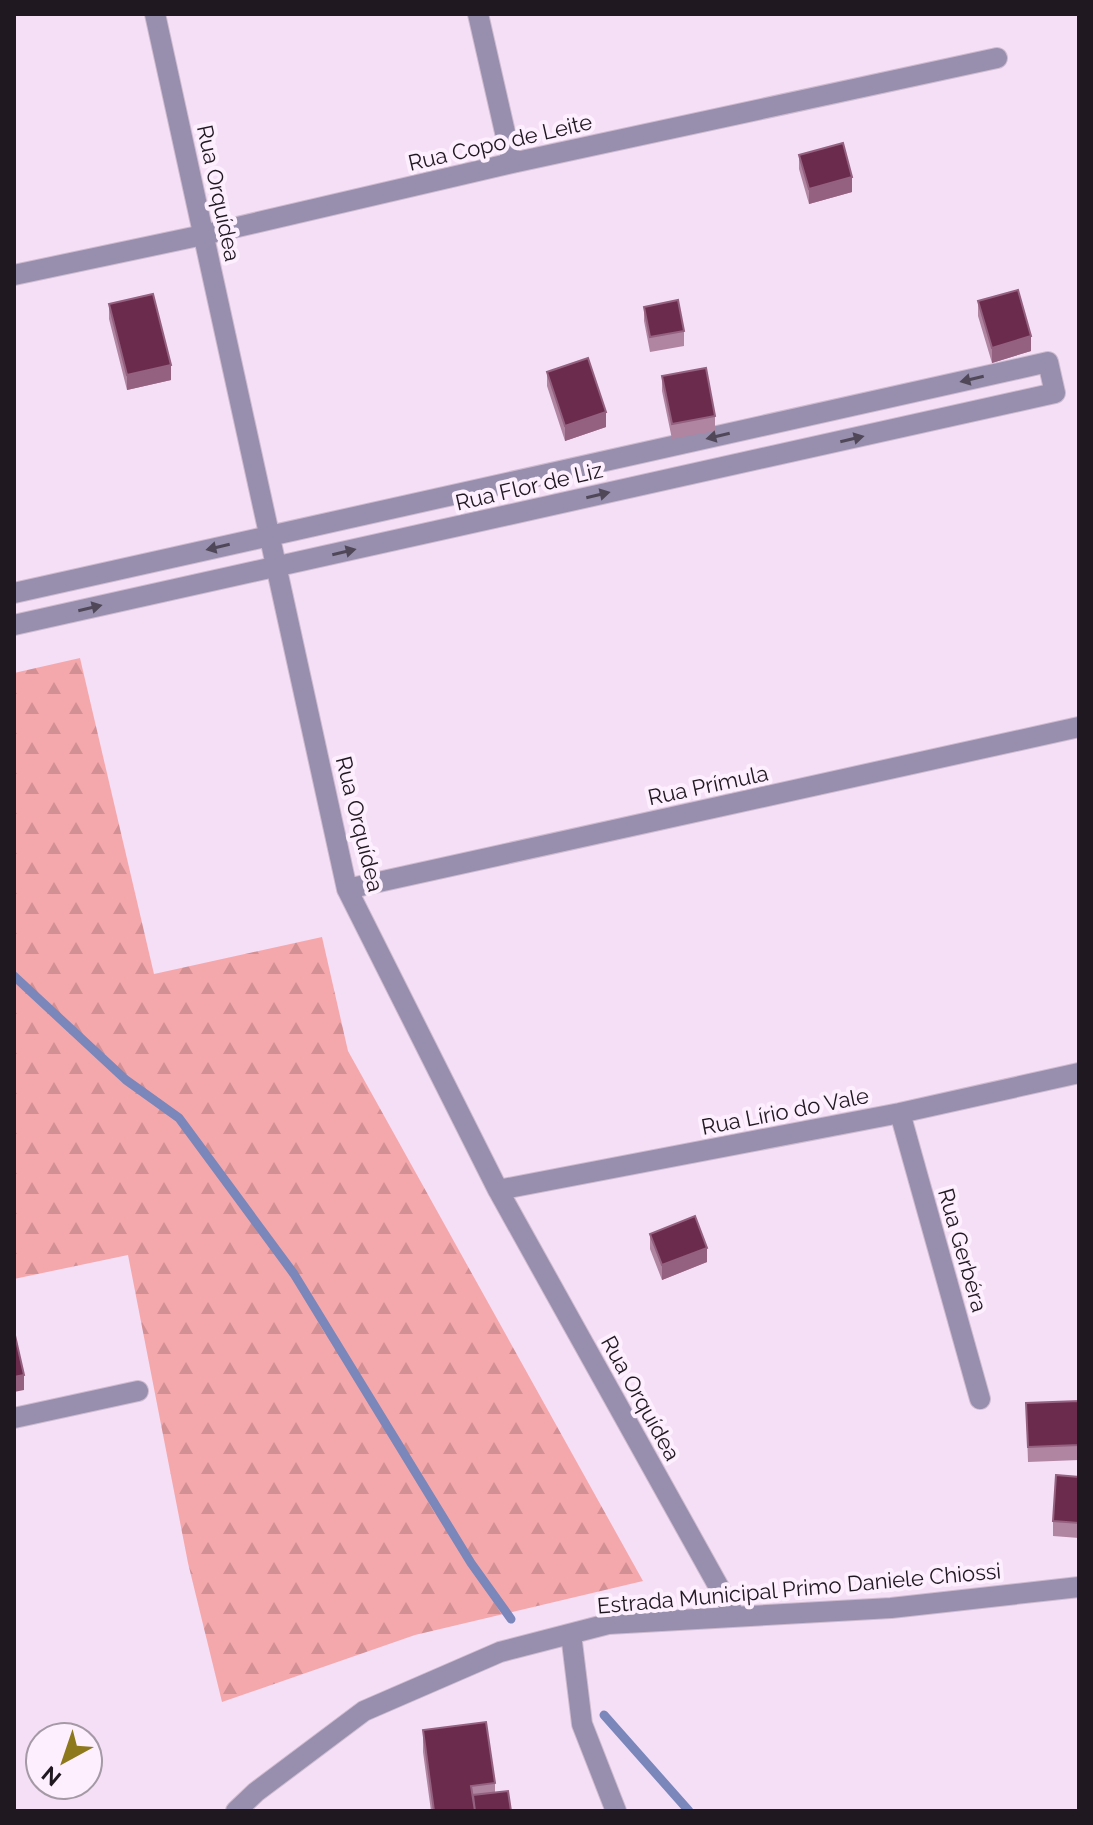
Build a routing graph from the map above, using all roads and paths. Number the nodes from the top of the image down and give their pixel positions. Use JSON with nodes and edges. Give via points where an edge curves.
{"nodes":[{"id":1,"x":155,"y":14,"type":"edge"},
{"id":2,"x":478,"y":14,"type":"edge"},
{"id":3,"x":997,"y":58,"type":"dead end"},
{"id":4,"x":512,"y":163,"type":"junction"},
{"id":5,"x":203,"y":235,"type":"junction"},
{"id":6,"x":14,"y":275,"type":"edge"},
{"id":7,"x":270,"y":536,"type":"junction"},
{"id":8,"x":277,"y":567,"type":"junction"},
{"id":9,"x":14,"y":593,"type":"edge"},
{"id":10,"x":14,"y":625,"type":"edge"},
{"id":11,"x":1079,"y":727,"type":"edge"},
{"id":12,"x":347,"y":889,"type":"junction"},
{"id":13,"x":1079,"y":1073,"type":"edge"},
{"id":14,"x":900,"y":1113,"type":"junction"},
{"id":15,"x":498,"y":1190,"type":"junction"},
{"id":16,"x":138,"y":1391,"type":"dead end"},
{"id":17,"x":980,"y":1399,"type":"dead end"},
{"id":18,"x":14,"y":1418,"type":"edge"},
{"id":19,"x":1079,"y":1587,"type":"edge"},
{"id":20,"x":735,"y":1616,"type":"junction"},
{"id":21,"x":571,"y":1634,"type":"junction"},
{"id":22,"x":236,"y":1811,"type":"edge"},
{"id":23,"x":616,"y":1811,"type":"edge"}],
"edges":[{"from":1,"to":5,"type":"street","name":"Rua Orquídea"},
{"from":2,"to":4,"type":"street"},
{"from":3,"to":4,"type":"street","name":"Rua Copo de Leite"},
{"from":4,"to":5,"type":"street","name":"Rua Copo de Leite"},
{"from":5,"to":6,"type":"street","name":"Rua Copo de Leite"},
{"from":5,"to":7,"type":"street","name":"Rua Orquídea"},
{"from":7,"to":8,"type":"street","name":"Rua Orquídea"},
{"from":8,"to":7,"type":"street","name":"Rua Flor de Liz","one_way":true,"via":[[1055,393],[1048,362]]},
{"from":7,"to":9,"type":"street","name":"Rua Flor de Liz","one_way":true},
{"from":10,"to":8,"type":"street","name":"Rua Flor de Liz","one_way":true},
{"from":8,"to":12,"type":"street","name":"Rua Orquídea"},
{"from":11,"to":12,"type":"street","name":"Rua Prímula"},
{"from":12,"to":15,"type":"street","name":"Rua Orquídea"},
{"from":13,"to":14,"type":"street","name":"Rua Lírio do Vale"},
{"from":14,"to":15,"type":"street","name":"Rua Lírio do Vale"},
{"from":14,"to":17,"type":"street","name":"Rua Gerbéra"},
{"from":15,"to":20,"type":"street","name":"Rua Orquídea"},
{"from":16,"to":18,"type":"street"},
{"from":19,"to":20,"type":"street","name":"Estrada Municipal Primo Daniele Chiossi","via":[[891,1608]]},
{"from":20,"to":21,"type":"street","name":"Estrada Municipal Primo Daniele Chiossi","via":[[608,1624]]},
{"from":21,"to":22,"type":"street","name":"Estrada Municipal Primo Daniele Chiossi","via":[[500,1652],[364,1711]]},
{"from":21,"to":23,"type":"street","via":[[582,1724]]}]}
